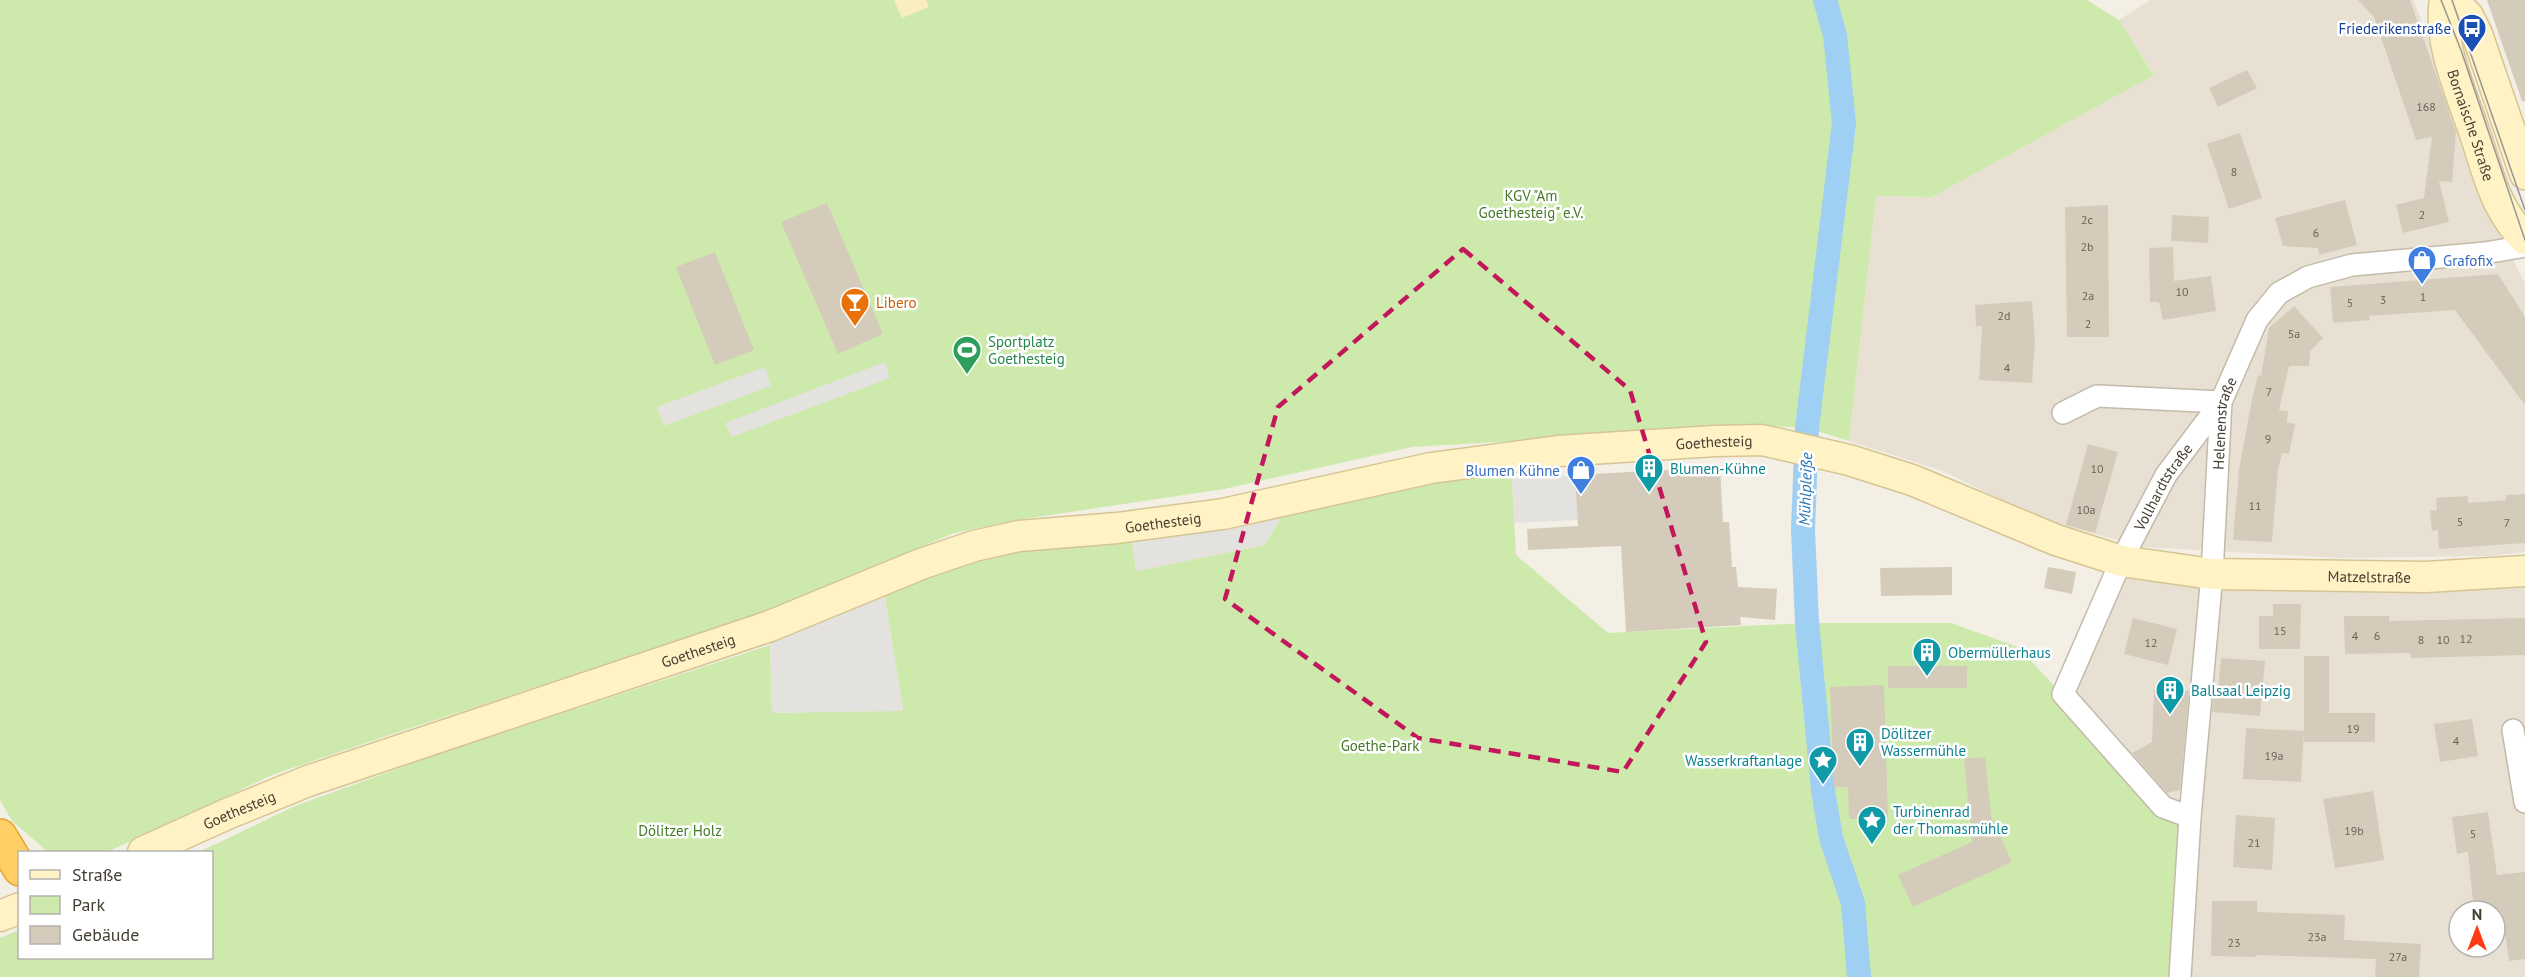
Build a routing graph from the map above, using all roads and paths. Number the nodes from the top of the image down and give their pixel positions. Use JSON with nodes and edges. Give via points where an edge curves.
{"nodes":[{"id":1,"x":2445,"y":0,"type":"edge"},
{"id":2,"x":2452,"y":0,"type":"edge"},
{"id":3,"x":2525,"y":174,"type":"edge"},
{"id":4,"x":2525,"y":239,"type":"edge"},
{"id":5,"x":2525,"y":246,"type":"edge"},
{"id":6,"x":2221,"y":402,"type":"junction"},
{"id":7,"x":2063,"y":412,"type":"dead end"},
{"id":8,"x":2121,"y":561,"type":"junction"},
{"id":9,"x":2525,"y":571,"type":"edge"},
{"id":10,"x":2212,"y":574,"type":"junction"},
{"id":11,"x":2513,"y":730,"type":"dead end"},
{"id":12,"x":2525,"y":796,"type":"edge"},
{"id":13,"x":2190,"y":817,"type":"junction"},
{"id":14,"x":0,"y":836,"type":"edge"},
{"id":15,"x":145,"y":851,"type":"edge"},
{"id":16,"x":18,"y":866,"type":"edge"},
{"id":17,"x":18,"y":909,"type":"edge"},
{"id":18,"x":0,"y":916,"type":"edge"},
{"id":19,"x":2180,"y":977,"type":"edge"}],
"edges":[{"from":1,"to":4,"type":"main road","name":"Bornaische Straße","via":[[2444,28],[2449,53],[2488,172],[2510,222]]},
{"from":2,"to":3,"type":"main road","via":[[2468,16],[2477,34]]},
{"from":5,"to":6,"type":"street","name":"Helenenstraße","via":[[2352,265],[2307,277],[2279,293],[2257,320]]},
{"from":6,"to":7,"type":"street","via":[[2097,396]]},
{"from":6,"to":8,"type":"street","name":"Vollhardtstraße","via":[[2166,475]]},
{"from":6,"to":10,"type":"street","name":"Helenenstraße"},
{"from":8,"to":10,"type":"main road","name":"Goethesteig"},
{"from":8,"to":13,"type":"street","name":"Vollhardtstraße","via":[[2063,694],[2163,807]]},
{"from":8,"to":15,"type":"main road","name":"Goethesteig","via":[[2056,540],[1912,480],[1850,460],[1762,440],[1558,451],[1431,468],[1223,514],[1019,536],[974,546],[770,626],[308,781]]},
{"from":9,"to":10,"type":"main road","name":"Matzelstraße","via":[[2426,577]]},
{"from":10,"to":13,"type":"street","name":"Helenenstraße"},
{"from":11,"to":12,"type":"street"},
{"from":13,"to":19,"type":"street","name":"Helenenstraße"},
{"from":14,"to":16,"type":"highway"},
{"from":17,"to":18,"type":"main road"}]}
